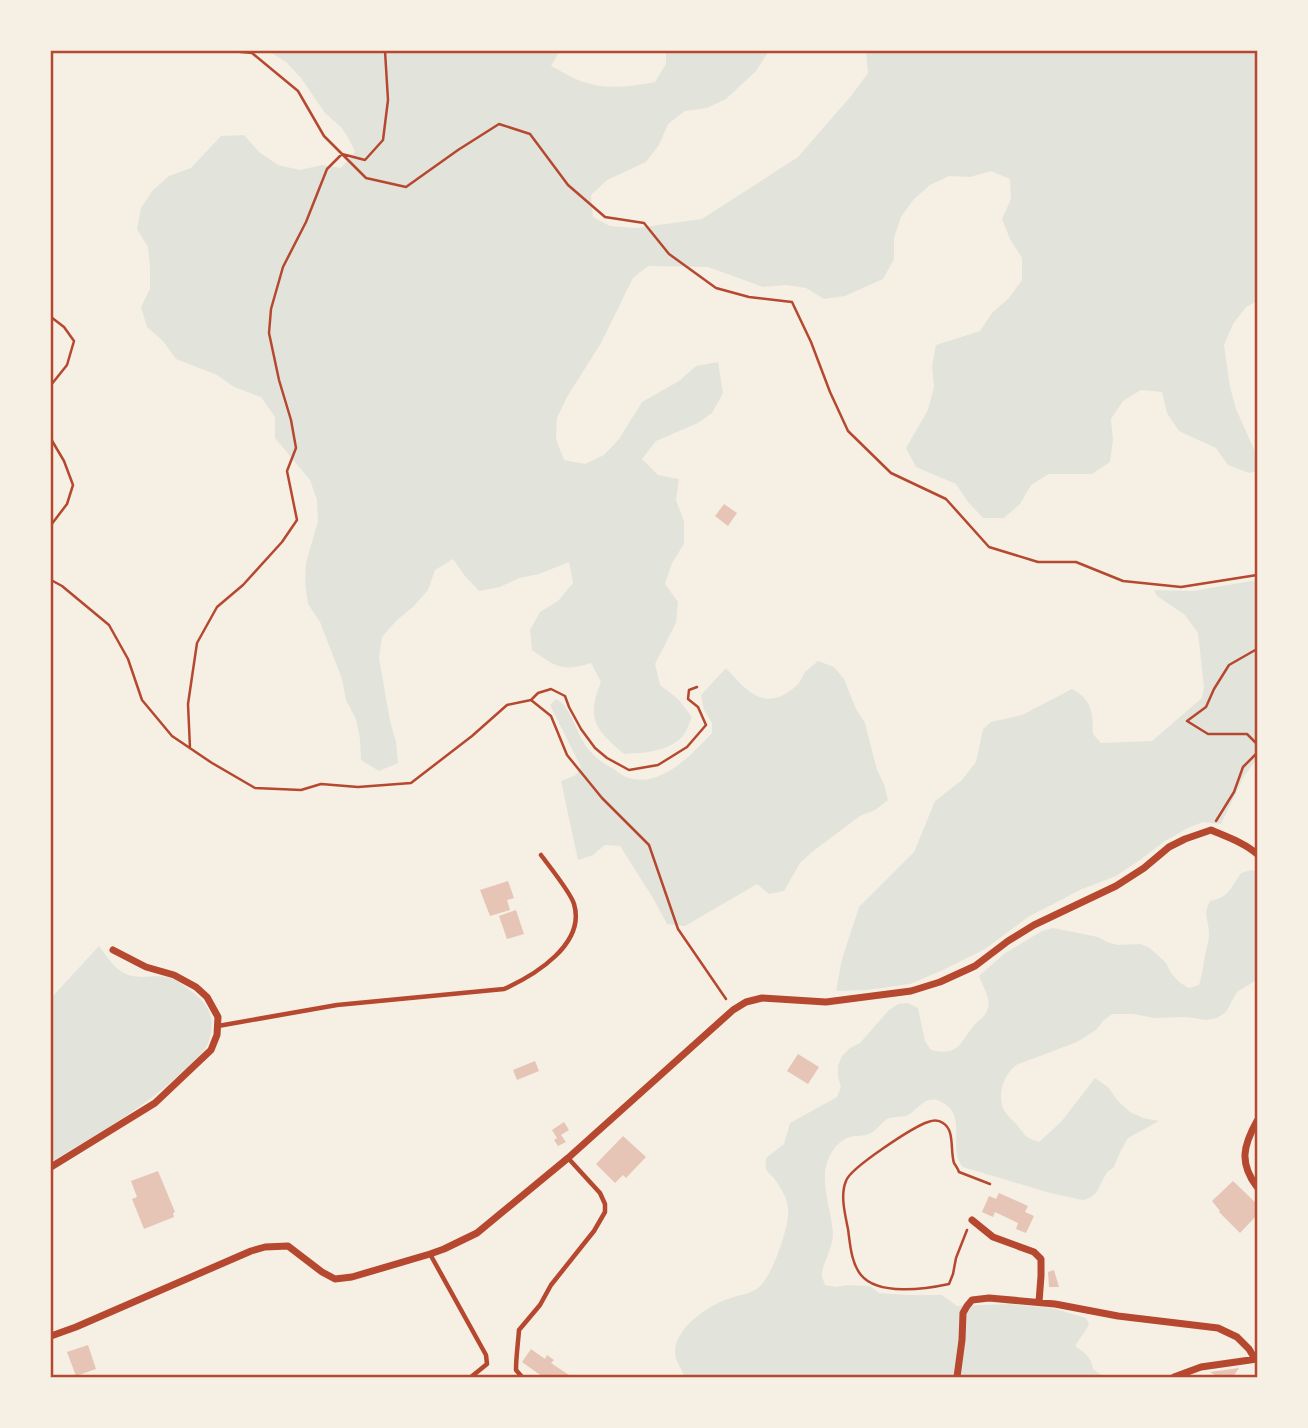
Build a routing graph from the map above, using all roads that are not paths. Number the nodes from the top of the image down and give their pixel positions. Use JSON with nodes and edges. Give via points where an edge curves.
{"nodes":[{"id":1,"x":1257,"y":854,"type":"edge"},
{"id":2,"x":541,"y":855,"type":"dead end"},
{"id":3,"x":113,"y":950,"type":"dead end"},
{"id":4,"x":218,"y":1026,"type":"junction"},
{"id":5,"x":1257,"y":1121,"type":"edge"},
{"id":6,"x":568,"y":1158,"type":"junction"},
{"id":7,"x":51,"y":1167,"type":"edge"},
{"id":8,"x":1257,"y":1187,"type":"edge"},
{"id":9,"x":971,"y":1220,"type":"road end"},
{"id":10,"x":430,"y":1254,"type":"junction"},
{"id":11,"x":1039,"y":1302,"type":"junction"},
{"id":12,"x":51,"y":1336,"type":"edge"},
{"id":13,"x":1256,"y":1359,"type":"edge"},
{"id":14,"x":471,"y":1377,"type":"edge"},
{"id":15,"x":522,"y":1377,"type":"edge"},
{"id":16,"x":957,"y":1377,"type":"edge"},
{"id":17,"x":1174,"y":1377,"type":"edge"}],
"edges":[{"from":1,"to":6,"type":"street","via":[[1211,830],[1169,847],[1116,886],[1034,925],[975,966],[940,982],[911,991],[826,1002],[762,998],[746,1002]]},
{"from":2,"to":4,"type":"lane","via":[[574,902],[576,916],[561,952],[522,981],[504,989],[337,1005]]},
{"from":3,"to":4,"type":"street","via":[[196,988],[208,997]]},
{"from":4,"to":7,"type":"street","via":[[211,1050],[155,1103]]},
{"from":5,"to":8,"type":"street","via":[[1244,1153]]},
{"from":6,"to":10,"type":"street","via":[[477,1233]]},
{"from":6,"to":15,"type":"lane","via":[[600,1193],[606,1212],[519,1331],[516,1370]]},
{"from":9,"to":11,"type":"street","via":[[993,1237],[1041,1259]]},
{"from":10,"to":12,"type":"street","via":[[335,1279],[288,1246],[265,1247]]},
{"from":10,"to":14,"type":"lane","via":[[486,1355],[487,1364]]},
{"from":11,"to":13,"type":"street","via":[[1218,1328],[1237,1337]]},
{"from":11,"to":16,"type":"street","via":[[972,1300],[963,1313]]},
{"from":13,"to":17,"type":"street","via":[[1201,1367]]}]}
